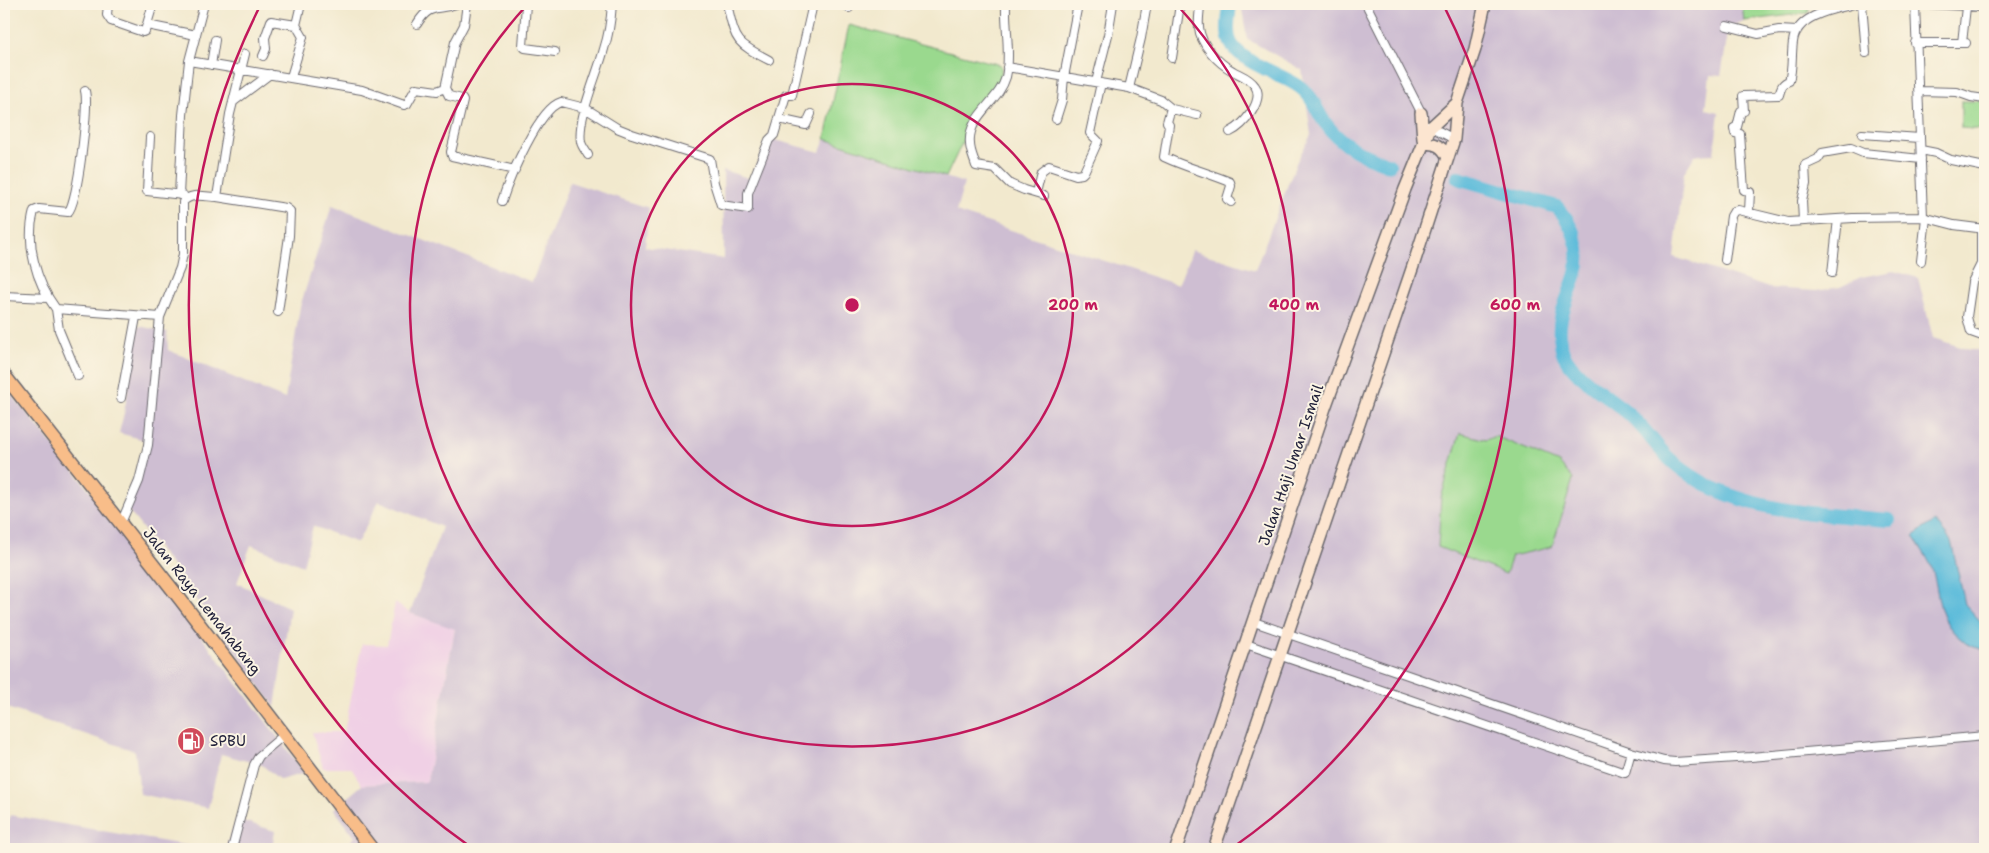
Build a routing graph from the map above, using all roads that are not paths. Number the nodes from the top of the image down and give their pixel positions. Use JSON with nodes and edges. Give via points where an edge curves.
{"nodes":[{"id":1,"x":108,"y":4,"type":"edge"},
{"id":2,"x":153,"y":4,"type":"edge"},
{"id":3,"x":204,"y":4,"type":"edge"},
{"id":4,"x":301,"y":4,"type":"edge"},
{"id":5,"x":456,"y":4,"type":"edge"},
{"id":6,"x":467,"y":4,"type":"edge"},
{"id":7,"x":526,"y":4,"type":"edge"},
{"id":8,"x":612,"y":4,"type":"edge"},
{"id":9,"x":727,"y":4,"type":"edge"},
{"id":10,"x":813,"y":4,"type":"edge"},
{"id":11,"x":1006,"y":4,"type":"edge"},
{"id":12,"x":1078,"y":4,"type":"edge"},
{"id":13,"x":1113,"y":4,"type":"edge"},
{"id":14,"x":1147,"y":4,"type":"edge"},
{"id":15,"x":1180,"y":4,"type":"edge"},
{"id":16,"x":1200,"y":4,"type":"edge"},
{"id":17,"x":1366,"y":4,"type":"edge"},
{"id":18,"x":1485,"y":4,"type":"edge"},
{"id":19,"x":1855,"y":4,"type":"edge"},
{"id":20,"x":1862,"y":4,"type":"edge"},
{"id":21,"x":1915,"y":4,"type":"edge"},
{"id":22,"x":1928,"y":4,"type":"edge"},
{"id":23,"x":1963,"y":6,"type":"edge"},
{"id":24,"x":1985,"y":7,"type":"edge"},
{"id":25,"x":418,"y":24,"type":"dead end"},
{"id":26,"x":147,"y":25,"type":"junction"},
{"id":27,"x":296,"y":25,"type":"junction"},
{"id":28,"x":1727,"y":26,"type":"dead end"},
{"id":29,"x":1797,"y":31,"type":"junction"},
{"id":30,"x":196,"y":35,"type":"junction"},
{"id":31,"x":215,"y":40,"type":"dead end"},
{"id":32,"x":1915,"y":43,"type":"junction"},
{"id":33,"x":555,"y":52,"type":"dead end"},
{"id":34,"x":1866,"y":52,"type":"dead end"},
{"id":35,"x":245,"y":54,"type":"dead end"},
{"id":36,"x":263,"y":56,"type":"dead end"},
{"id":37,"x":1172,"y":58,"type":"dead end"},
{"id":38,"x":769,"y":60,"type":"dead end"},
{"id":39,"x":189,"y":61,"type":"junction"},
{"id":40,"x":211,"y":65,"type":"junction"},
{"id":41,"x":1007,"y":68,"type":"junction"},
{"id":42,"x":240,"y":70,"type":"junction"},
{"id":43,"x":270,"y":74,"type":"junction"},
{"id":44,"x":291,"y":77,"type":"junction"},
{"id":45,"x":1064,"y":77,"type":"junction"},
{"id":46,"x":1099,"y":82,"type":"junction"},
{"id":47,"x":445,"y":88,"type":"junction"},
{"id":48,"x":1128,"y":88,"type":"junction"},
{"id":49,"x":85,"y":91,"type":"dead end"},
{"id":50,"x":1919,"y":91,"type":"junction"},
{"id":51,"x":1985,"y":99,"type":"edge"},
{"id":52,"x":233,"y":102,"type":"junction"},
{"id":53,"x":1457,"y":103,"type":"junction"},
{"id":54,"x":585,"y":108,"type":"junction"},
{"id":55,"x":1171,"y":108,"type":"junction"},
{"id":56,"x":1421,"y":113,"type":"junction"},
{"id":57,"x":811,"y":114,"type":"dead end"},
{"id":58,"x":1197,"y":115,"type":"dead end"},
{"id":59,"x":779,"y":119,"type":"junction"},
{"id":60,"x":1056,"y":119,"type":"dead end"},
{"id":61,"x":1430,"y":128,"type":"junction"},
{"id":62,"x":1230,"y":132,"type":"dead end"},
{"id":63,"x":1862,"y":134,"type":"dead end"},
{"id":64,"x":150,"y":137,"type":"dead end"},
{"id":65,"x":1920,"y":138,"type":"junction"},
{"id":66,"x":1454,"y":139,"type":"junction"},
{"id":67,"x":1422,"y":148,"type":"junction"},
{"id":68,"x":1921,"y":150,"type":"junction"},
{"id":69,"x":588,"y":155,"type":"dead end"},
{"id":70,"x":1921,"y":159,"type":"junction"},
{"id":71,"x":1448,"y":160,"type":"junction"},
{"id":72,"x":1985,"y":167,"type":"edge"},
{"id":73,"x":515,"y":170,"type":"junction"},
{"id":74,"x":1036,"y":193,"type":"junction"},
{"id":75,"x":1044,"y":196,"type":"dead end"},
{"id":76,"x":182,"y":197,"type":"junction"},
{"id":77,"x":217,"y":197,"type":"junction"},
{"id":78,"x":502,"y":201,"type":"dead end"},
{"id":79,"x":1231,"y":202,"type":"dead end"},
{"id":80,"x":1749,"y":211,"type":"junction"},
{"id":81,"x":1925,"y":218,"type":"junction"},
{"id":82,"x":1838,"y":219,"type":"junction"},
{"id":83,"x":1803,"y":221,"type":"junction"},
{"id":84,"x":1983,"y":229,"type":"edge"},
{"id":85,"x":1725,"y":260,"type":"dead end"},
{"id":86,"x":1921,"y":261,"type":"dead end"},
{"id":87,"x":1832,"y":273,"type":"dead end"},
{"id":88,"x":4,"y":296,"type":"edge"},
{"id":89,"x":48,"y":298,"type":"junction"},
{"id":90,"x":56,"y":309,"type":"junction"},
{"id":91,"x":278,"y":312,"type":"dead end"},
{"id":92,"x":136,"y":317,"type":"junction"},
{"id":93,"x":160,"y":317,"type":"junction"},
{"id":94,"x":1985,"y":337,"type":"edge"},
{"id":95,"x":4,"y":375,"type":"edge"},
{"id":96,"x":78,"y":376,"type":"dead end"},
{"id":97,"x":121,"y":398,"type":"dead end"},
{"id":98,"x":121,"y":523,"type":"junction"},
{"id":99,"x":1254,"y":622,"type":"junction"},
{"id":100,"x":1287,"y":633,"type":"junction"},
{"id":101,"x":1246,"y":644,"type":"junction"},
{"id":102,"x":1280,"y":655,"type":"junction"},
{"id":103,"x":285,"y":734,"type":"junction"},
{"id":104,"x":1985,"y":736,"type":"edge"},
{"id":105,"x":1631,"y":752,"type":"junction"},
{"id":106,"x":232,"y":849,"type":"edge"},
{"id":107,"x":372,"y":849,"type":"edge"},
{"id":108,"x":1176,"y":849,"type":"edge"},
{"id":109,"x":1214,"y":849,"type":"edge"}],
"edges":[{"from":1,"to":26,"type":"street","via":[[107,14],[111,21],[143,32]]},
{"from":2,"to":26,"type":"street"},
{"from":3,"to":30,"type":"street"},
{"from":4,"to":27,"type":"street"},
{"from":5,"to":25,"type":"street","via":[[430,9]]},
{"from":6,"to":47,"type":"street"},
{"from":7,"to":33,"type":"street","via":[[525,48]]},
{"from":8,"to":54,"type":"street","via":[[604,50]]},
{"from":9,"to":38,"type":"street","via":[[739,41]]},
{"from":10,"to":59,"type":"street","via":[[792,95],[786,95]]},
{"from":11,"to":41,"type":"street"},
{"from":12,"to":45,"type":"street"},
{"from":13,"to":46,"type":"street"},
{"from":14,"to":48,"type":"street"},
{"from":15,"to":37,"type":"street"},
{"from":16,"to":62,"type":"street","via":[[1199,26],[1203,42],[1221,64],[1251,81],[1256,89],[1256,102],[1249,115]]},
{"from":17,"to":56,"type":"street"},
{"from":18,"to":53,"type":"main road","name":"Jalan Haji Umar Ismail"},
{"from":19,"to":29,"type":"street","via":[[1816,15]]},
{"from":20,"to":34,"type":"street"},
{"from":21,"to":32,"type":"street"},
{"from":22,"to":23,"type":"street"},
{"from":23,"to":24,"type":"street"},
{"from":23,"to":32,"type":"street","via":[[1964,43]]},
{"from":26,"to":30,"type":"street"},
{"from":27,"to":36,"type":"street","via":[[271,21]]},
{"from":27,"to":44,"type":"street","via":[[303,36]]},
{"from":28,"to":29,"type":"street","via":[[1758,34]]},
{"from":29,"to":80,"type":"street","via":[[1789,81],[1784,82],[1779,95],[1743,95],[1744,112],[1741,111],[1740,121],[1734,128],[1740,134],[1744,190],[1750,192]]},
{"from":30,"to":39,"type":"street"},
{"from":31,"to":40,"type":"street"},
{"from":32,"to":50,"type":"street"},
{"from":35,"to":42,"type":"street"},
{"from":39,"to":40,"type":"street"},
{"from":39,"to":76,"type":"street","via":[[183,115]]},
{"from":40,"to":42,"type":"street"},
{"from":41,"to":45,"type":"street"},
{"from":41,"to":74,"type":"street","via":[[1001,89],[973,126],[971,150],[976,166],[996,169],[1010,184]]},
{"from":42,"to":43,"type":"street"},
{"from":42,"to":52,"type":"street"},
{"from":43,"to":44,"type":"street"},
{"from":43,"to":52,"type":"street"},
{"from":44,"to":47,"type":"street","via":[[362,90],[400,105],[407,104],[416,88],[437,91]]},
{"from":45,"to":46,"type":"street"},
{"from":45,"to":60,"type":"street"},
{"from":46,"to":48,"type":"street"},
{"from":46,"to":74,"type":"street","via":[[1090,134],[1098,141],[1082,174],[1049,166],[1040,172]]},
{"from":47,"to":73,"type":"street","via":[[449,96],[463,101],[452,156]]},
{"from":48,"to":55,"type":"street","via":[[1161,100]]},
{"from":49,"to":89,"type":"street","via":[[86,113],[71,211],[39,209],[33,214],[32,258]]},
{"from":50,"to":51,"type":"street","via":[[1957,92]]},
{"from":50,"to":65,"type":"street"},
{"from":52,"to":77,"type":"street"},
{"from":53,"to":61,"type":"main road","name":"Jalan Haji Umar Ismail"},
{"from":53,"to":66,"type":"main road","name":"Jalan Haji Umar Ismail"},
{"from":54,"to":59,"type":"street","via":[[616,128],[710,159],[721,205],[748,209],[748,193]]},
{"from":54,"to":69,"type":"street","via":[[581,144]]},
{"from":54,"to":73,"type":"street","via":[[560,102],[550,107]]},
{"from":55,"to":58,"type":"street"},
{"from":55,"to":79,"type":"street","via":[[1164,157],[1230,182],[1228,200]]},
{"from":56,"to":61,"type":"street"},
{"from":56,"to":67,"type":"main road"},
{"from":57,"to":59,"type":"street","via":[[806,125]]},
{"from":61,"to":66,"type":"street"},
{"from":61,"to":67,"type":"main road","name":"Jalan Haji Umar Ismail"},
{"from":63,"to":65,"type":"street"},
{"from":64,"to":76,"type":"street","via":[[147,191]]},
{"from":65,"to":68,"type":"street"},
{"from":66,"to":71,"type":"main road","name":"Jalan Haji Umar Ismail"},
{"from":67,"to":71,"type":"main road","via":[[1432,144],[1440,147]]},
{"from":67,"to":99,"type":"main road","name":"Jalan Haji Umar Ismail","via":[[1404,189],[1326,405]]},
{"from":68,"to":70,"type":"street"},
{"from":68,"to":72,"type":"street"},
{"from":70,"to":81,"type":"street"},
{"from":70,"to":83,"type":"street","via":[[1863,153],[1851,148],[1822,153],[1818,159],[1805,165]]},
{"from":71,"to":100,"type":"main road","name":"Jalan Haji Umar Ismail"},
{"from":73,"to":78,"type":"street"},
{"from":74,"to":75,"type":"street"},
{"from":76,"to":77,"type":"street"},
{"from":76,"to":93,"type":"street","via":[[184,239],[180,268]]},
{"from":77,"to":91,"type":"street","via":[[290,211]]},
{"from":80,"to":83,"type":"street","via":[[1784,222]]},
{"from":80,"to":85,"type":"street","via":[[1734,211],[1731,216]]},
{"from":81,"to":82,"type":"street"},
{"from":81,"to":84,"type":"street"},
{"from":81,"to":86,"type":"street"},
{"from":82,"to":83,"type":"street"},
{"from":82,"to":87,"type":"street"},
{"from":84,"to":94,"type":"street","via":[[1981,264],[1972,282],[1967,318],[1971,332]]},
{"from":88,"to":89,"type":"street"},
{"from":89,"to":90,"type":"street"},
{"from":90,"to":92,"type":"street"},
{"from":90,"to":96,"type":"street","via":[[59,330]]},
{"from":92,"to":93,"type":"street"},
{"from":92,"to":97,"type":"street"},
{"from":93,"to":98,"type":"street","via":[[148,445],[139,482]]},
{"from":95,"to":98,"type":"main road","name":"Jalan Raya Lemahabang"},
{"from":98,"to":103,"type":"main road","name":"Jalan Raya Lemahabang"},
{"from":99,"to":100,"type":"street"},
{"from":99,"to":101,"type":"main road","name":"Jalan Haji Umar Ismail"},
{"from":100,"to":102,"type":"main road","name":"Jalan Haji Umar Ismail"},
{"from":100,"to":105,"type":"street"},
{"from":101,"to":102,"type":"street"},
{"from":101,"to":108,"type":"main road","name":"Jalan Haji Umar Ismail"},
{"from":102,"to":105,"type":"street","via":[[1626,773]]},
{"from":102,"to":109,"type":"main road","name":"Jalan Haji Umar Ismail"},
{"from":103,"to":106,"type":"street","via":[[259,756],[254,765]]},
{"from":103,"to":107,"type":"main road","name":"Jalan Raya Lemahabang"},
{"from":104,"to":105,"type":"street","via":[[1675,762]]}]}
